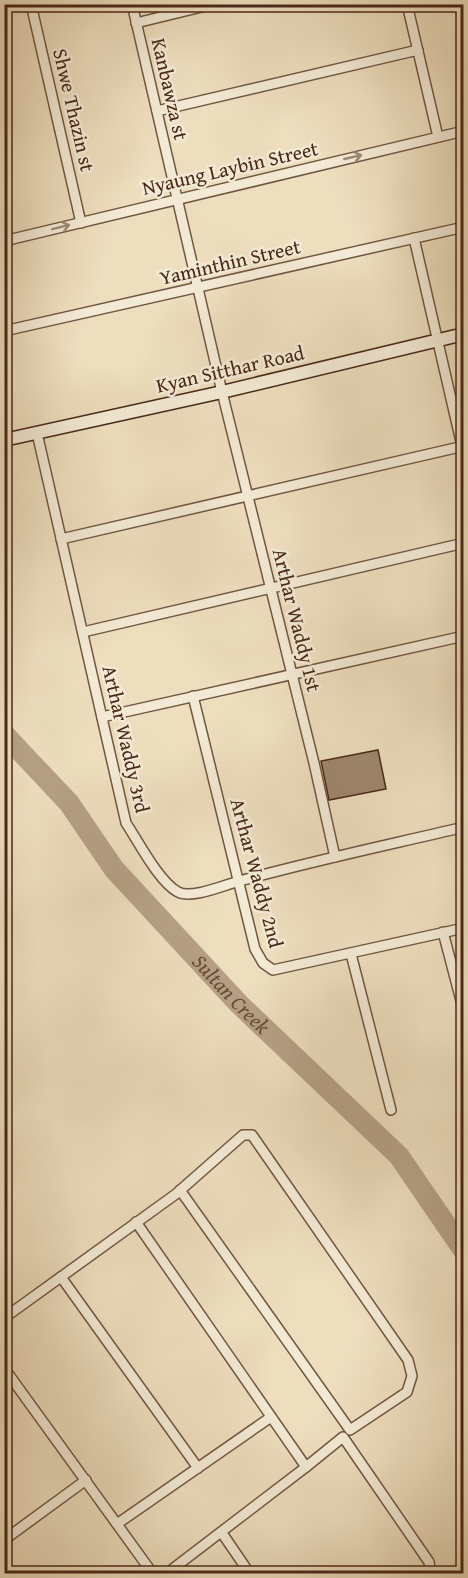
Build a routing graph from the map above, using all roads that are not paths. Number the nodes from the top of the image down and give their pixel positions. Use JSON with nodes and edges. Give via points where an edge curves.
{"nodes":[{"id":1,"x":31,"y":4,"type":"edge"},
{"id":2,"x":132,"y":4,"type":"edge"},
{"id":3,"x":214,"y":4,"type":"edge"},
{"id":4,"x":407,"y":4,"type":"edge"},
{"id":5,"x":136,"y":23,"type":"junction"},
{"id":6,"x":418,"y":50,"type":"junction"},
{"id":7,"x":157,"y":111,"type":"junction"},
{"id":8,"x":464,"y":131,"type":"edge"},
{"id":9,"x":438,"y":137,"type":"junction"},
{"id":10,"x":177,"y":200,"type":"junction"},
{"id":11,"x":81,"y":222,"type":"junction"},
{"id":12,"x":464,"y":227,"type":"edge"},
{"id":13,"x":414,"y":238,"type":"junction"},
{"id":14,"x":4,"y":241,"type":"edge"},
{"id":15,"x":198,"y":287,"type":"junction"},
{"id":16,"x":4,"y":331,"type":"edge"},
{"id":17,"x":464,"y":334,"type":"edge"},
{"id":18,"x":437,"y":340,"type":"junction"},
{"id":19,"x":222,"y":392,"type":"junction"},
{"id":20,"x":37,"y":433,"type":"junction"},
{"id":21,"x":4,"y":440,"type":"edge"},
{"id":22,"x":463,"y":449,"type":"edge"},
{"id":23,"x":248,"y":496,"type":"junction"},
{"id":24,"x":61,"y":539,"type":"junction"},
{"id":25,"x":464,"y":543,"type":"edge"},
{"id":26,"x":270,"y":588,"type":"junction"},
{"id":27,"x":83,"y":632,"type":"junction"},
{"id":28,"x":464,"y":636,"type":"edge"},
{"id":29,"x":291,"y":674,"type":"junction"},
{"id":30,"x":193,"y":696,"type":"junction"},
{"id":31,"x":102,"y":717,"type":"junction"},
{"id":32,"x":464,"y":827,"type":"edge"},
{"id":33,"x":335,"y":857,"type":"junction"},
{"id":34,"x":238,"y":881,"type":"junction"},
{"id":35,"x":464,"y":928,"type":"edge"},
{"id":36,"x":443,"y":932,"type":"junction"},
{"id":37,"x":351,"y":954,"type":"junction"},
{"id":38,"x":464,"y":1012,"type":"edge"},
{"id":39,"x":391,"y":1110,"type":"dead end"},
{"id":40,"x":180,"y":1190,"type":"junction"},
{"id":41,"x":136,"y":1222,"type":"junction"},
{"id":42,"x":61,"y":1276,"type":"junction"},
{"id":43,"x":4,"y":1318,"type":"edge"},
{"id":44,"x":4,"y":1368,"type":"edge"},
{"id":45,"x":271,"y":1417,"type":"junction"},
{"id":46,"x":350,"y":1430,"type":"junction"},
{"id":47,"x":343,"y":1437,"type":"junction"},
{"id":48,"x":306,"y":1467,"type":"junction"},
{"id":49,"x":198,"y":1468,"type":"junction"},
{"id":50,"x":86,"y":1480,"type":"junction"},
{"id":51,"x":117,"y":1524,"type":"junction"},
{"id":52,"x":222,"y":1533,"type":"junction"},
{"id":53,"x":4,"y":1540,"type":"edge"},
{"id":54,"x":153,"y":1574,"type":"edge"},
{"id":55,"x":166,"y":1574,"type":"edge"},
{"id":56,"x":250,"y":1574,"type":"edge"},
{"id":57,"x":431,"y":1574,"type":"edge"}],
"edges":[{"from":1,"to":11,"type":"street","name":"Shwe Thazin st"},
{"from":2,"to":5,"type":"street","name":"Kanbawza st"},
{"from":3,"to":5,"type":"street"},
{"from":4,"to":6,"type":"street"},
{"from":5,"to":7,"type":"street","name":"Kanbawza st"},
{"from":6,"to":7,"type":"street"},
{"from":6,"to":9,"type":"street"},
{"from":7,"to":10,"type":"street","name":"Kanbawza st"},
{"from":8,"to":9,"type":"street","name":"Nyaung Laybin Street"},
{"from":10,"to":9,"type":"street","name":"Nyaung Laybin Street","one_way":true},
{"from":10,"to":11,"type":"street","name":"Nyaung Laybin Street"},
{"from":10,"to":15,"type":"street","name":"Kanbawza st"},
{"from":14,"to":11,"type":"street","name":"Nyaung Laybin Street","one_way":true},
{"from":12,"to":13,"type":"street","name":"Yaminthin Street"},
{"from":13,"to":15,"type":"street","name":"Yaminthin Street"},
{"from":13,"to":18,"type":"street"},
{"from":15,"to":16,"type":"street","name":"Yaminthin Street"},
{"from":15,"to":19,"type":"street","name":"Kanbawza st"},
{"from":17,"to":18,"type":"main road","name":"Kyan Sitthar Road"},
{"from":18,"to":19,"type":"main road","name":"Kyan Sitthar Road"},
{"from":18,"to":22,"type":"street"},
{"from":19,"to":20,"type":"main road","name":"Kyan Sitthar Road"},
{"from":19,"to":23,"type":"street","name":"Arthar Waddy 1st"},
{"from":20,"to":21,"type":"main road","name":"Kyan Sitthar Road"},
{"from":20,"to":24,"type":"street","name":"Arthar Waddy 3rd"},
{"from":22,"to":23,"type":"street"},
{"from":23,"to":24,"type":"street"},
{"from":23,"to":26,"type":"street","name":"Arthar Waddy 1st"},
{"from":24,"to":27,"type":"street","name":"Arthar Waddy 3rd"},
{"from":25,"to":26,"type":"street"},
{"from":26,"to":27,"type":"street"},
{"from":26,"to":29,"type":"street","name":"Arthar Waddy 1st"},
{"from":27,"to":31,"type":"street","name":"Arthar Waddy 3rd"},
{"from":28,"to":29,"type":"street"},
{"from":29,"to":30,"type":"street"},
{"from":29,"to":33,"type":"street","name":"Arthar Waddy 1st"},
{"from":30,"to":31,"type":"street"},
{"from":30,"to":34,"type":"street","name":"Arthar Waddy 2nd"},
{"from":31,"to":34,"type":"street","name":"Arthar Waddy 3rd","via":[[126,823],[169,885],[180,893],[194,894]]},
{"from":32,"to":33,"type":"street","name":"Arthar Waddy 3rd"},
{"from":33,"to":34,"type":"street","name":"Arthar Waddy 3rd"},
{"from":34,"to":37,"type":"street","name":"Arthar Waddy 2nd","via":[[255,949],[263,963],[273,970]]},
{"from":35,"to":36,"type":"street","name":"Arthar Waddy 2nd"},
{"from":36,"to":37,"type":"street","name":"Arthar Waddy 2nd"},
{"from":36,"to":38,"type":"street"},
{"from":37,"to":39,"type":"street"},
{"from":40,"to":41,"type":"street"},
{"from":40,"to":46,"type":"street"},
{"from":40,"to":46,"type":"street","via":[[243,1135],[252,1135],[408,1360],[412,1376],[407,1392]]},
{"from":41,"to":42,"type":"street"},
{"from":41,"to":45,"type":"street"},
{"from":42,"to":43,"type":"street"},
{"from":42,"to":49,"type":"street"},
{"from":44,"to":50,"type":"street"},
{"from":45,"to":48,"type":"street"},
{"from":45,"to":49,"type":"street"},
{"from":46,"to":47,"type":"street"},
{"from":47,"to":48,"type":"street"},
{"from":47,"to":57,"type":"street","via":[[429,1562]]},
{"from":48,"to":52,"type":"street"},
{"from":49,"to":51,"type":"street"},
{"from":50,"to":51,"type":"street"},
{"from":50,"to":53,"type":"street"},
{"from":51,"to":54,"type":"street"},
{"from":52,"to":55,"type":"street"},
{"from":52,"to":56,"type":"street"}]}
